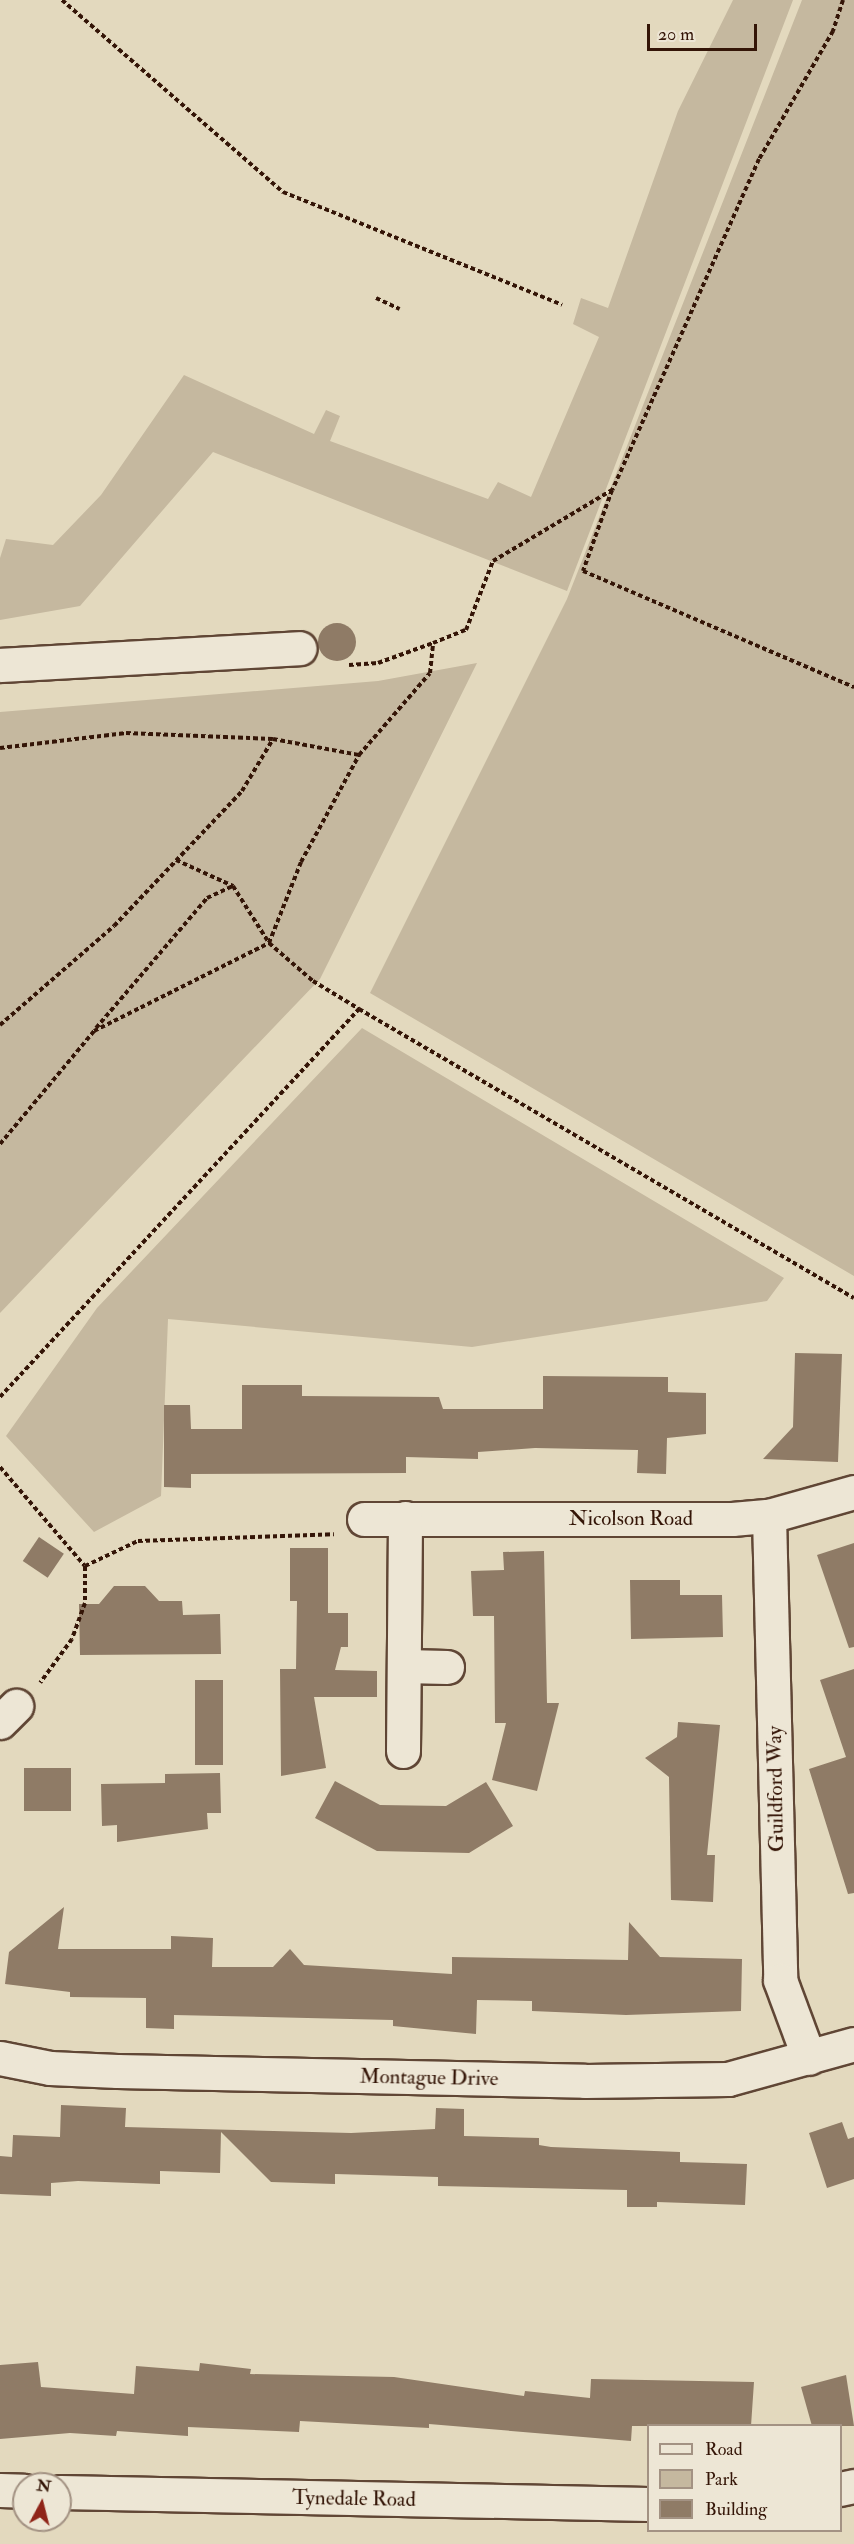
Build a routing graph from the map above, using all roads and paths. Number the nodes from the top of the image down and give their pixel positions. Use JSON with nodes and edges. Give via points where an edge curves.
{"nodes":[{"id":1,"x":62,"y":0,"type":"edge"},
{"id":2,"x":843,"y":0,"type":"edge"},
{"id":3,"x":376,"y":298,"type":"dead end"},
{"id":4,"x":562,"y":305,"type":"dead end"},
{"id":5,"x":400,"y":309,"type":"dead end"},
{"id":6,"x":612,"y":490,"type":"junction"},
{"id":7,"x":433,"y":643,"type":"junction"},
{"id":8,"x":300,"y":648,"type":"dead end"},
{"id":9,"x":0,"y":665,"type":"edge"},
{"id":10,"x":349,"y":665,"type":"dead end"},
{"id":11,"x":854,"y":687,"type":"edge"},
{"id":12,"x":273,"y":739,"type":"junction"},
{"id":13,"x":0,"y":748,"type":"edge"},
{"id":14,"x":359,"y":755,"type":"junction"},
{"id":15,"x":176,"y":860,"type":"junction"},
{"id":16,"x":233,"y":886,"type":"junction"},
{"id":17,"x":269,"y":943,"type":"junction"},
{"id":18,"x":359,"y":1009,"type":"junction"},
{"id":19,"x":0,"y":1025,"type":"edge"},
{"id":20,"x":94,"y":1031,"type":"junction"},
{"id":21,"x":0,"y":1144,"type":"edge"},
{"id":22,"x":854,"y":1298,"type":"edge"},
{"id":23,"x":0,"y":1397,"type":"edge"},
{"id":24,"x":0,"y":1467,"type":"edge"},
{"id":25,"x":854,"y":1492,"type":"edge"},
{"id":26,"x":769,"y":1516,"type":"junction"},
{"id":27,"x":405,"y":1518,"type":"junction"},
{"id":28,"x":364,"y":1520,"type":"joint"},
{"id":29,"x":85,"y":1566,"type":"junction"},
{"id":30,"x":404,"y":1666,"type":"junction"},
{"id":31,"x":447,"y":1666,"type":"dead end"},
{"id":32,"x":8,"y":1714,"type":"edge"},
{"id":33,"x":403,"y":1751,"type":"dead end"},
{"id":34,"x":854,"y":2043,"type":"edge"},
{"id":35,"x":0,"y":2058,"type":"edge"},
{"id":36,"x":809,"y":2058,"type":"junction"},
{"id":37,"x":72,"y":2492,"type":"edge"},
{"id":38,"x":647,"y":2504,"type":"edge"}],
"edges":[{"from":1,"to":4,"type":"path","via":[[283,192]]},
{"from":2,"to":6,"type":"path","via":[[833,31],[759,159]]},
{"from":3,"to":5,"type":"path"},
{"from":6,"to":7,"type":"path","via":[[493,561],[466,630]]},
{"from":6,"to":11,"type":"path","via":[[583,571]]},
{"from":7,"to":10,"type":"path","via":[[378,663]]},
{"from":7,"to":14,"type":"path","via":[[430,673]]},
{"from":8,"to":9,"type":"street"},
{"from":12,"to":13,"type":"path","via":[[126,732]]},
{"from":12,"to":14,"type":"path"},
{"from":12,"to":15,"type":"path","via":[[242,791]]},
{"from":14,"to":17,"type":"path","via":[[301,862]]},
{"from":15,"to":16,"type":"path"},
{"from":15,"to":19,"type":"path","via":[[114,926]]},
{"from":16,"to":17,"type":"path"},
{"from":16,"to":20,"type":"path","via":[[207,898]]},
{"from":17,"to":18,"type":"path","via":[[313,981]]},
{"from":17,"to":20,"type":"path"},
{"from":18,"to":22,"type":"path"},
{"from":18,"to":23,"type":"path"},
{"from":20,"to":21,"type":"path"},
{"from":24,"to":29,"type":"path"},
{"from":25,"to":26,"type":"street","name":"Nicolson Road"},
{"from":26,"to":27,"type":"street","name":"Nicolson Road"},
{"from":26,"to":36,"type":"street","name":"Guildford Way","via":[[780,1980]]},
{"from":27,"to":28,"type":"street","name":"Nicolson Road"},
{"from":27,"to":30,"type":"street"},
{"from":28,"to":29,"type":"path","via":[[337,1534],[138,1541]]},
{"from":29,"to":32,"type":"path","via":[[84,1603],[72,1639],[45,1678]]},
{"from":30,"to":31,"type":"street"},
{"from":30,"to":33,"type":"street"},
{"from":34,"to":36,"type":"street","name":"Montague Drive"},
{"from":35,"to":36,"type":"street","name":"Montague Drive","via":[[50,2068],[117,2071],[585,2081],[728,2079]]},
{"from":37,"to":38,"type":"street","name":"Tynedale Road"}]}
